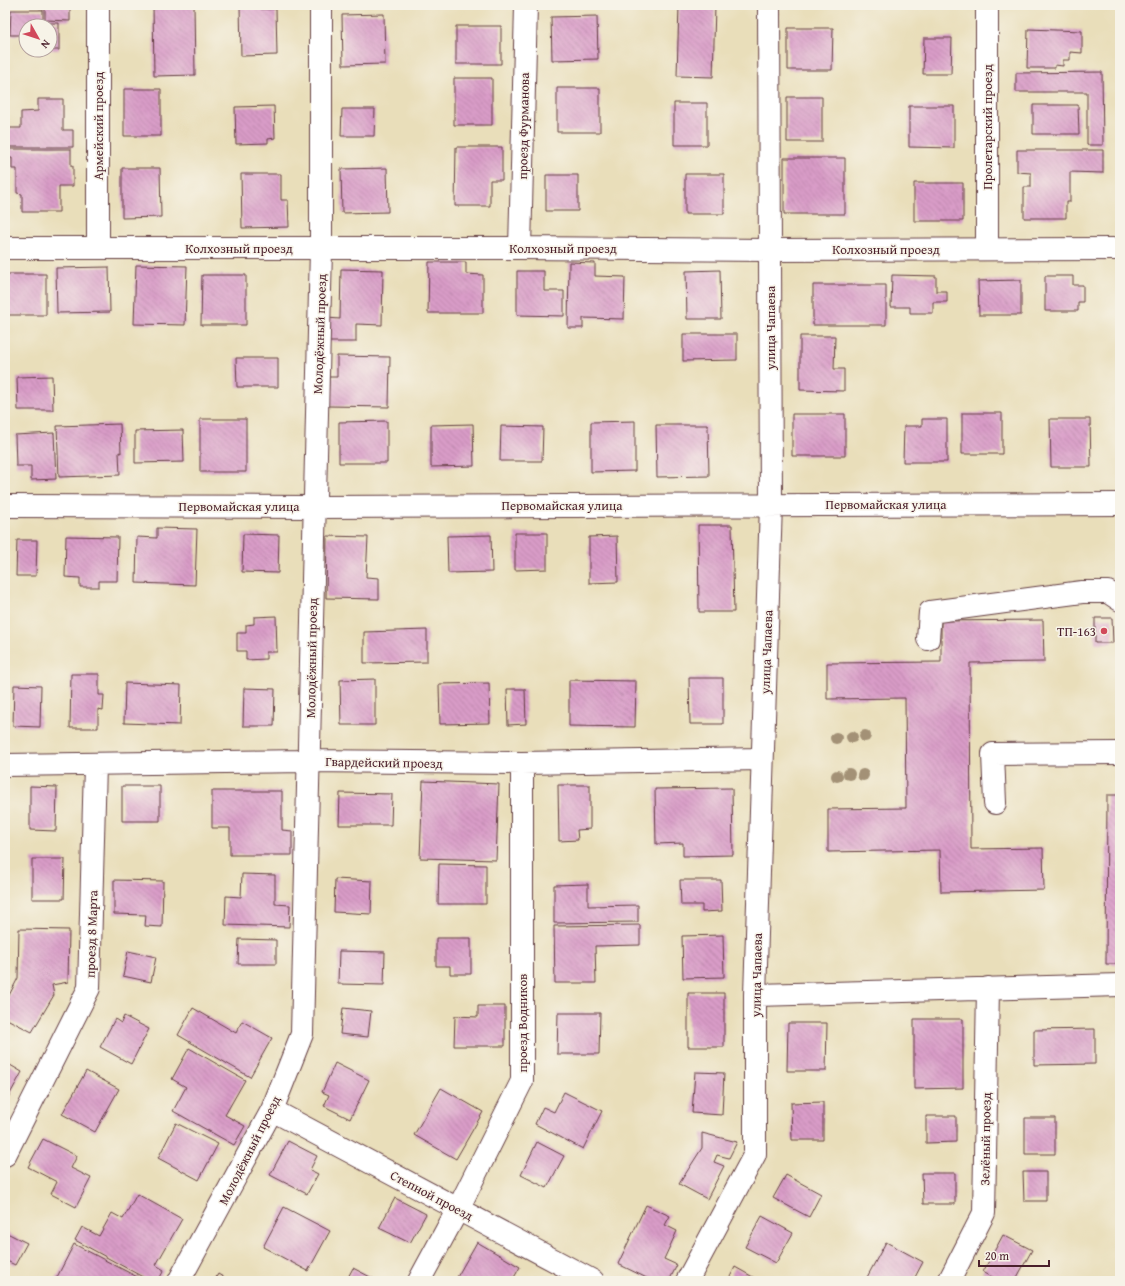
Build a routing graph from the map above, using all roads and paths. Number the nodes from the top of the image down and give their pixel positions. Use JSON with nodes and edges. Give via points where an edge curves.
{"nodes":[{"id":1,"x":98,"y":5,"type":"edge"},
{"id":2,"x":320,"y":5,"type":"edge"},
{"id":3,"x":526,"y":5,"type":"edge"},
{"id":4,"x":769,"y":5,"type":"edge"},
{"id":5,"x":987,"y":5,"type":"edge"},
{"id":6,"x":98,"y":247,"type":"junction"},
{"id":7,"x":5,"y":248,"type":"edge"},
{"id":8,"x":520,"y":248,"type":"junction"},
{"id":9,"x":321,"y":249,"type":"junction"},
{"id":10,"x":987,"y":249,"type":"junction"},
{"id":11,"x":1120,"y":249,"type":"edge"},
{"id":12,"x":769,"y":250,"type":"junction"},
{"id":13,"x":770,"y":504,"type":"junction"},
{"id":14,"x":1120,"y":504,"type":"edge"},
{"id":15,"x":5,"y":506,"type":"edge"},
{"id":16,"x":314,"y":507,"type":"junction"},
{"id":17,"x":1120,"y":600,"type":"edge"},
{"id":18,"x":928,"y":639,"type":"dead end"},
{"id":19,"x":1120,"y":753,"type":"edge"},
{"id":20,"x":762,"y":759,"type":"junction"},
{"id":21,"x":308,"y":761,"type":"junction"},
{"id":22,"x":522,"y":764,"type":"junction"},
{"id":23,"x":5,"y":765,"type":"edge"},
{"id":24,"x":95,"y":765,"type":"junction"},
{"id":25,"x":995,"y":804,"type":"dead end"},
{"id":26,"x":1120,"y":984,"type":"edge"},
{"id":27,"x":988,"y":988,"type":"junction"},
{"id":28,"x":755,"y":995,"type":"junction"},
{"id":29,"x":272,"y":1110,"type":"junction"},
{"id":30,"x":5,"y":1155,"type":"edge"},
{"id":31,"x":458,"y":1209,"type":"junction"},
{"id":32,"x":179,"y":1281,"type":"edge"},
{"id":33,"x":419,"y":1281,"type":"edge"},
{"id":34,"x":593,"y":1281,"type":"edge"},
{"id":35,"x":687,"y":1281,"type":"edge"},
{"id":36,"x":949,"y":1281,"type":"edge"}],
"edges":[{"from":1,"to":6,"type":"street","name":"Армейский проезд"},
{"from":2,"to":9,"type":"street","name":"Молодёжный проезд"},
{"from":3,"to":8,"type":"street","name":"проезд Фурманова"},
{"from":4,"to":12,"type":"street","name":"улица Чапаева"},
{"from":5,"to":10,"type":"street","name":"Пролетарский проезд"},
{"from":6,"to":7,"type":"street","name":"Колхозный проезд"},
{"from":6,"to":9,"type":"street","name":"Колхозный проезд"},
{"from":8,"to":9,"type":"street","name":"Колхозный проезд"},
{"from":8,"to":12,"type":"street","name":"Колхозный проезд"},
{"from":9,"to":16,"type":"street","name":"Молодёжный проезд"},
{"from":10,"to":11,"type":"street","name":"Колхозный проезд"},
{"from":10,"to":12,"type":"street","name":"Колхозный проезд"},
{"from":12,"to":13,"type":"street","name":"улица Чапаева"},
{"from":13,"to":14,"type":"street","name":"Первомайская улица"},
{"from":13,"to":16,"type":"street","name":"Первомайская улица"},
{"from":13,"to":20,"type":"street","name":"улица Чапаева"},
{"from":15,"to":16,"type":"street","name":"Первомайская улица"},
{"from":16,"to":21,"type":"street","name":"Молодёжный проезд"},
{"from":17,"to":18,"type":"street","via":[[1108,592],[1082,592],[930,612]]},
{"from":19,"to":25,"type":"street","via":[[993,754]]},
{"from":20,"to":22,"type":"street","name":"Гвардейский проезд"},
{"from":20,"to":28,"type":"street","name":"улица Чапаева"},
{"from":21,"to":22,"type":"street","name":"Гвардейский проезд"},
{"from":21,"to":24,"type":"street","name":"Гвардейский проезд"},
{"from":21,"to":29,"type":"street","name":"Молодёжный проезд","via":[[302,1034]]},
{"from":22,"to":31,"type":"street","name":"проезд Водников","via":[[522,1081]]},
{"from":23,"to":24,"type":"street","name":"Гвардейский проезд"},
{"from":24,"to":30,"type":"street","name":"проезд 8 Марта","via":[[89,988]]},
{"from":26,"to":27,"type":"street"},
{"from":27,"to":28,"type":"street"},
{"from":27,"to":36,"type":"street","name":"Зелёный проезд","via":[[984,1213]]},
{"from":28,"to":35,"type":"street","name":"улица Чапаева","via":[[755,1154]]},
{"from":29,"to":31,"type":"street","name":"Степной проезд"},
{"from":29,"to":32,"type":"street","name":"Молодёжный проезд"},
{"from":31,"to":33,"type":"street","name":"проезд Водников"},
{"from":31,"to":34,"type":"street","name":"Степной проезд"}]}
